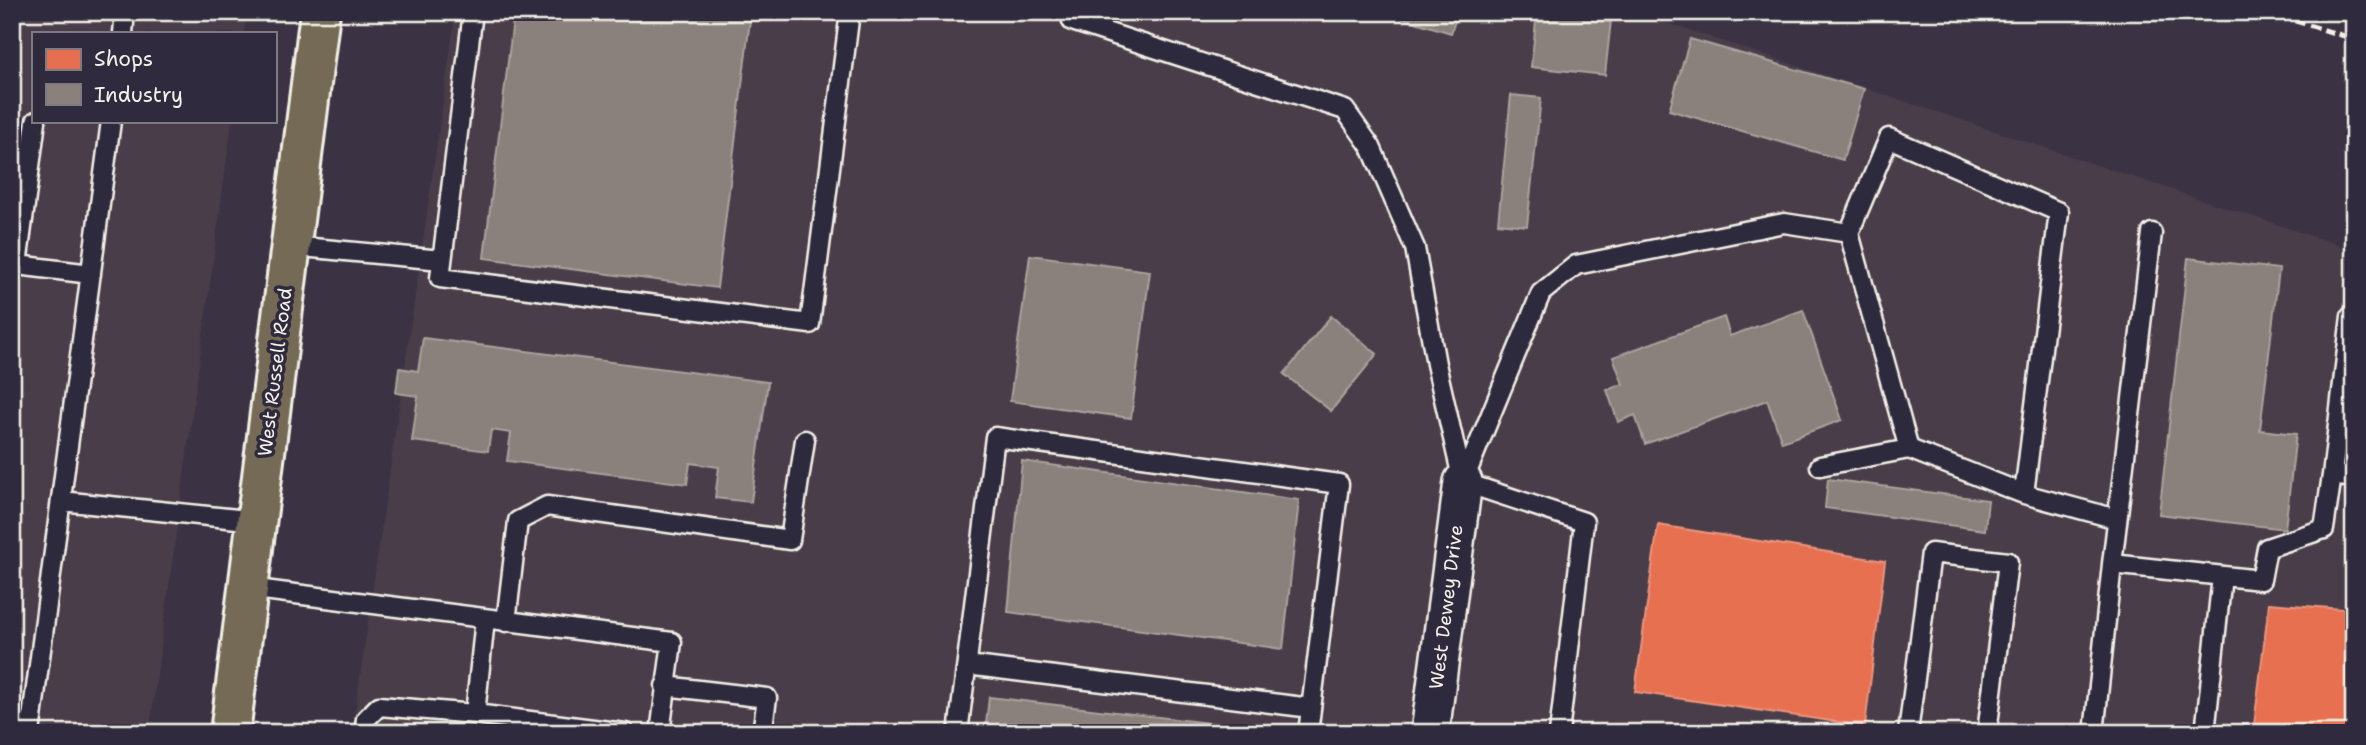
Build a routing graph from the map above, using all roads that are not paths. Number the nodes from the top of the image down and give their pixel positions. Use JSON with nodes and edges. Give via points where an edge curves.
{"nodes":[{"id":1,"x":125,"y":12,"type":"edge"},
{"id":2,"x":320,"y":12,"type":"edge"},
{"id":3,"x":473,"y":12,"type":"edge"},
{"id":4,"x":850,"y":12,"type":"edge"},
{"id":5,"x":1072,"y":20,"type":"dead end"},
{"id":6,"x":123,"y":32,"type":"edge"},
{"id":7,"x":36,"y":122,"type":"edge"},
{"id":8,"x":111,"y":122,"type":"edge"},
{"id":9,"x":1849,"y":233,"type":"junction"},
{"id":10,"x":2152,"y":233,"type":"dead end"},
{"id":11,"x":290,"y":246,"type":"junction"},
{"id":12,"x":442,"y":260,"type":"junction"},
{"id":13,"x":91,"y":274,"type":"junction"},
{"id":14,"x":2354,"y":316,"type":"edge"},
{"id":15,"x":805,"y":440,"type":"dead end"},
{"id":16,"x":1909,"y":449,"type":"junction"},
{"id":17,"x":1820,"y":466,"type":"dead end"},
{"id":18,"x":2332,"y":475,"type":"junction"},
{"id":19,"x":2354,"y":478,"type":"edge"},
{"id":20,"x":1463,"y":482,"type":"junction"},
{"id":21,"x":2024,"y":494,"type":"junction"},
{"id":22,"x":61,"y":501,"type":"junction"},
{"id":23,"x":2117,"y":519,"type":"junction"},
{"id":24,"x":257,"y":521,"type":"junction"},
{"id":25,"x":2112,"y":564,"type":"junction"},
{"id":26,"x":2222,"y":576,"type":"junction"},
{"id":27,"x":248,"y":588,"type":"junction"},
{"id":28,"x":485,"y":619,"type":"junction"},
{"id":29,"x":506,"y":622,"type":"junction"},
{"id":30,"x":967,"y":665,"type":"junction"},
{"id":31,"x":665,"y":686,"type":"junction"},
{"id":32,"x":1311,"y":708,"type":"junction"},
{"id":33,"x":475,"y":714,"type":"junction"},
{"id":34,"x":575,"y":730,"type":"edge"},
{"id":35,"x":1314,"y":732,"type":"edge"},
{"id":36,"x":30,"y":733,"type":"edge"},
{"id":37,"x":230,"y":733,"type":"edge"},
{"id":38,"x":364,"y":733,"type":"edge"},
{"id":39,"x":625,"y":733,"type":"edge"},
{"id":40,"x":660,"y":733,"type":"edge"},
{"id":41,"x":762,"y":733,"type":"edge"},
{"id":42,"x":958,"y":733,"type":"edge"},
{"id":43,"x":1430,"y":733,"type":"edge"},
{"id":44,"x":1559,"y":733,"type":"edge"},
{"id":45,"x":1908,"y":733,"type":"edge"},
{"id":46,"x":1987,"y":733,"type":"edge"},
{"id":47,"x":2094,"y":733,"type":"edge"},
{"id":48,"x":2205,"y":733,"type":"edge"}],
"edges":[{"from":1,"to":6,"type":"lane"},
{"from":2,"to":11,"type":"main road","name":"West Russell Road"},
{"from":3,"to":12,"type":"lane"},
{"from":4,"to":12,"type":"lane","via":[[810,324],[440,278]]},
{"from":5,"to":20,"type":"lane","via":[[1345,110],[1371,147],[1415,248]]},
{"from":7,"to":13,"type":"lane","via":[[17,265]]},
{"from":8,"to":13,"type":"lane"},
{"from":9,"to":16,"type":"lane"},
{"from":9,"to":20,"type":"lane","via":[[1784,223],[1576,265],[1541,293]]},
{"from":9,"to":21,"type":"lane","via":[[1889,138],[2059,212]]},
{"from":10,"to":23,"type":"lane"},
{"from":11,"to":12,"type":"lane"},
{"from":11,"to":24,"type":"main road","name":"West Russell Road"},
{"from":13,"to":22,"type":"lane"},
{"from":14,"to":18,"type":"lane"},
{"from":15,"to":29,"type":"lane","via":[[790,540],[547,506],[518,521]]},
{"from":16,"to":17,"type":"lane"},
{"from":16,"to":21,"type":"lane"},
{"from":18,"to":19,"type":"lane"},
{"from":18,"to":26,"type":"lane","via":[[2324,528],[2267,548],[2261,580]]},
{"from":20,"to":43,"type":"street","name":"West Dewey Drive"},
{"from":20,"to":44,"type":"lane","via":[[1584,522]]},
{"from":21,"to":23,"type":"lane"},
{"from":22,"to":24,"type":"lane"},
{"from":22,"to":36,"type":"lane"},
{"from":23,"to":25,"type":"lane"},
{"from":24,"to":27,"type":"main road","name":"West Russell Road"},
{"from":25,"to":26,"type":"lane"},
{"from":25,"to":47,"type":"lane"},
{"from":26,"to":48,"type":"lane"},
{"from":27,"to":28,"type":"lane"},
{"from":27,"to":37,"type":"main road","name":"West Russell Road"},
{"from":28,"to":29,"type":"lane"},
{"from":28,"to":33,"type":"lane"},
{"from":29,"to":31,"type":"lane","via":[[672,642]]},
{"from":30,"to":32,"type":"lane"},
{"from":30,"to":32,"type":"lane","via":[[996,437],[1339,484]]},
{"from":30,"to":42,"type":"lane"},
{"from":31,"to":40,"type":"lane"},
{"from":31,"to":41,"type":"lane","via":[[767,698]]},
{"from":32,"to":35,"type":"lane"},
{"from":33,"to":34,"type":"lane"},
{"from":33,"to":38,"type":"lane","via":[[379,706],[366,719]]},
{"from":34,"to":39,"type":"lane"},
{"from":45,"to":46,"type":"lane","via":[[1931,552],[2008,562]]}]}
